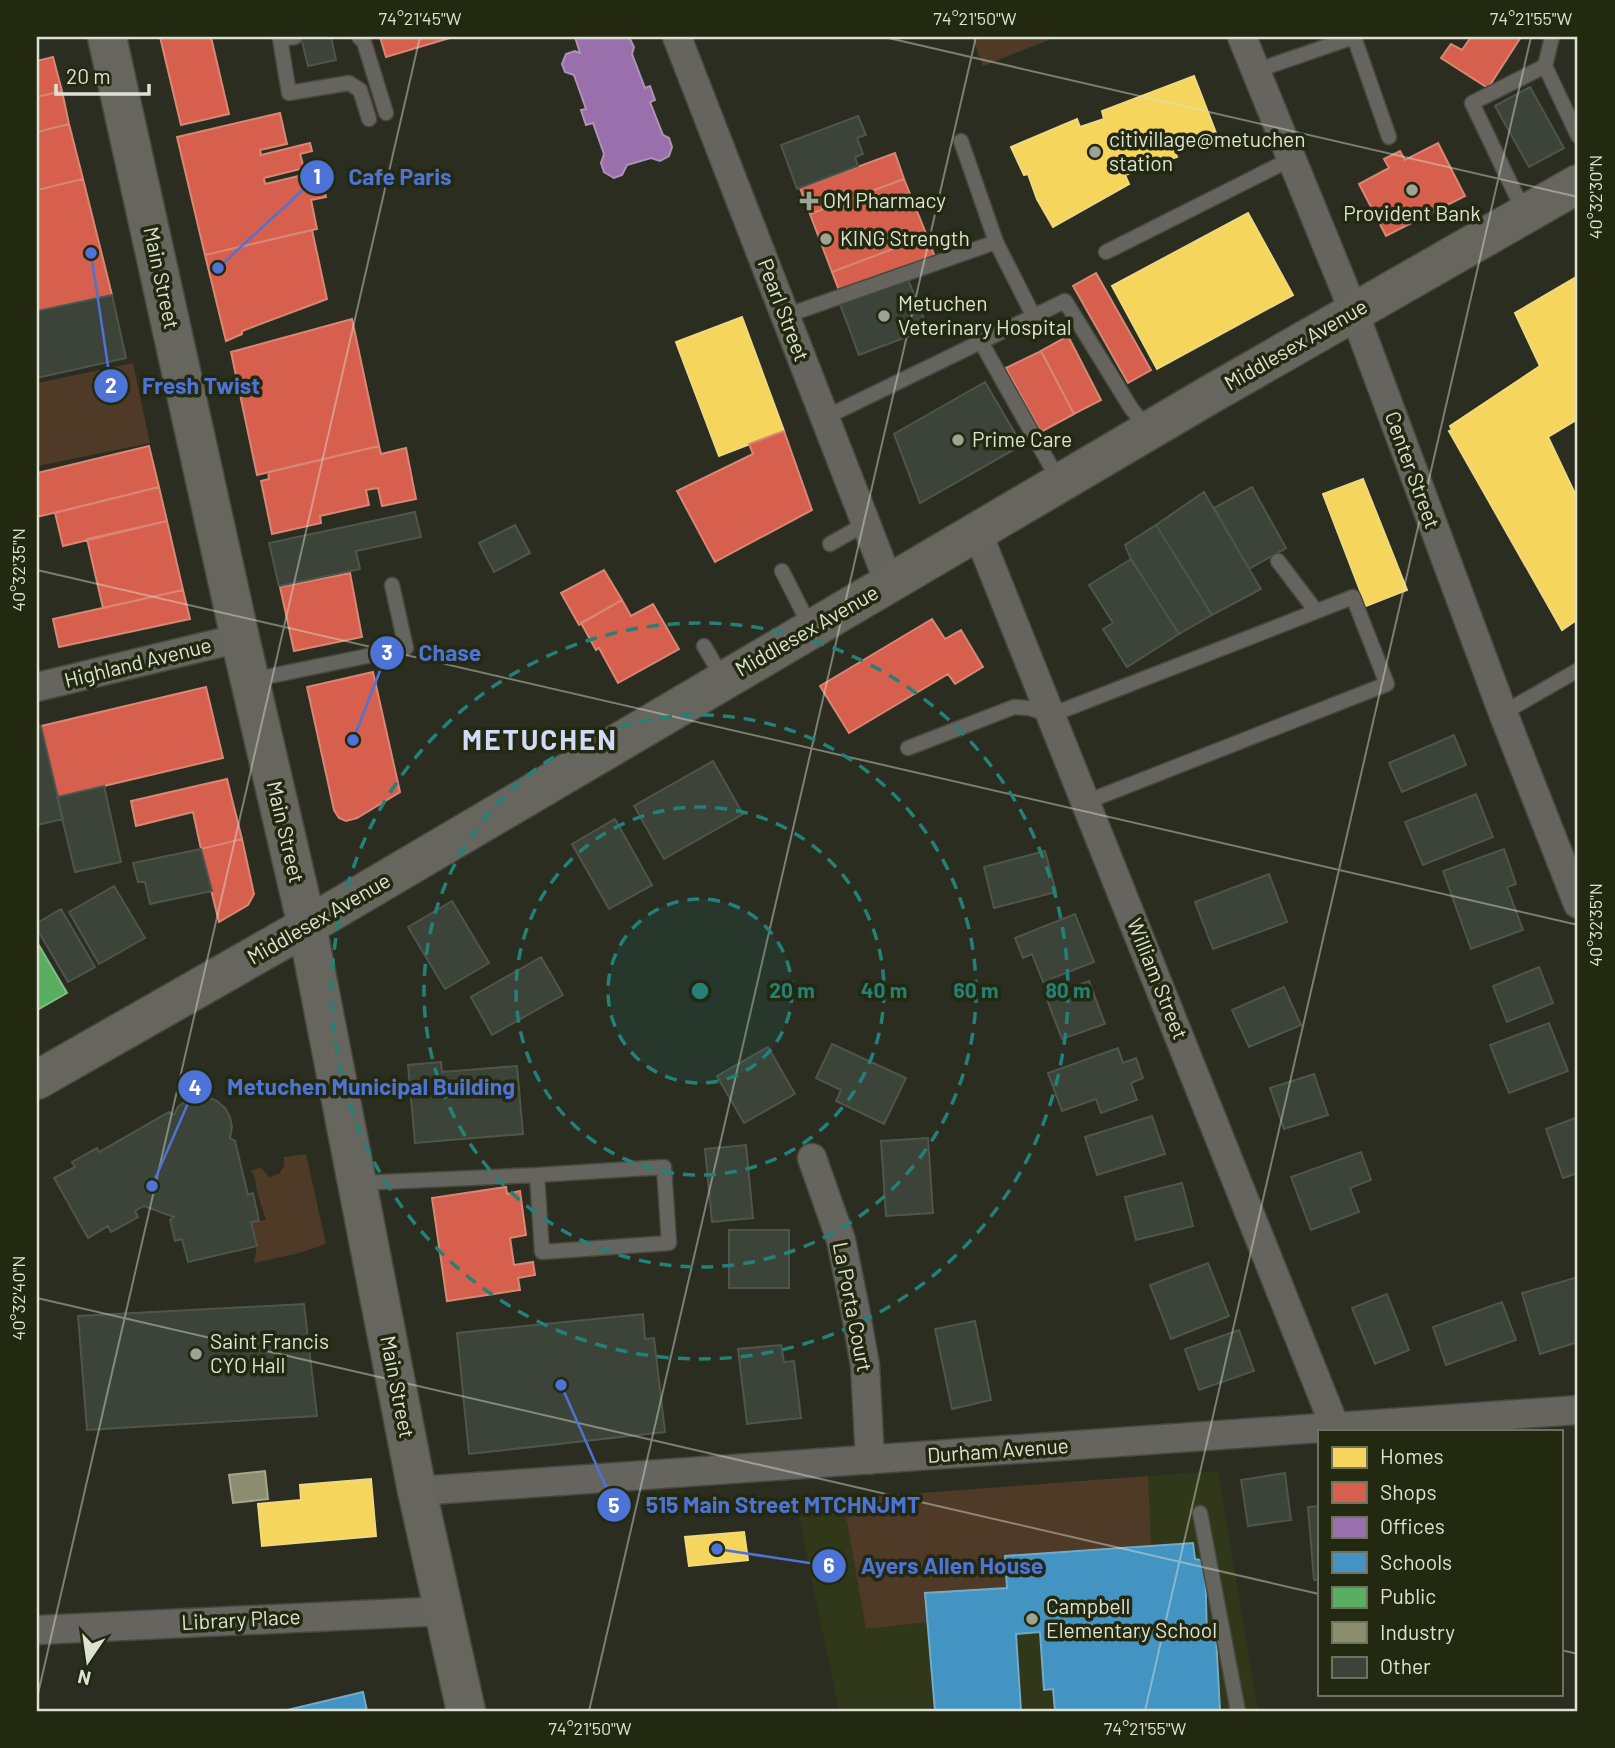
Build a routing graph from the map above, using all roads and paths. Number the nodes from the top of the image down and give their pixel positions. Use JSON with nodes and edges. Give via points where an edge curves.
{"nodes":[{"id":1,"x":107,"y":37,"type":"edge"},
{"id":2,"x":295,"y":37,"type":"edge"},
{"id":3,"x":359,"y":37,"type":"edge"},
{"id":4,"x":677,"y":37,"type":"edge"},
{"id":5,"x":1242,"y":37,"type":"edge"},
{"id":6,"x":1552,"y":37,"type":"edge"},
{"id":7,"x":1545,"y":66,"type":"junction"},
{"id":8,"x":1255,"y":71,"type":"junction"},
{"id":9,"x":386,"y":113,"type":"dead end"},
{"id":10,"x":369,"y":118,"type":"dead end"},
{"id":11,"x":1578,"y":136,"type":"edge"},
{"id":12,"x":1389,"y":137,"type":"dead end"},
{"id":13,"x":961,"y":141,"type":"dead end"},
{"id":14,"x":1291,"y":159,"type":"junction"},
{"id":15,"x":1578,"y":184,"type":"edge"},
{"id":16,"x":1525,"y":214,"type":"junction"},
{"id":17,"x":996,"y":242,"type":"junction"},
{"id":18,"x":1106,"y":252,"type":"dead end"},
{"id":19,"x":1353,"y":312,"type":"junction"},
{"id":20,"x":785,"y":316,"type":"junction"},
{"id":21,"x":1034,"y":317,"type":"junction"},
{"id":22,"x":981,"y":342,"type":"junction"},
{"id":23,"x":824,"y":418,"type":"junction"},
{"id":24,"x":1148,"y":430,"type":"junction"},
{"id":25,"x":1060,"y":482,"type":"junction"},
{"id":26,"x":866,"y":524,"type":"junction"},
{"id":27,"x":977,"y":531,"type":"junction"},
{"id":28,"x":830,"y":544,"type":"dead end"},
{"id":29,"x":1278,"y":561,"type":"dead end"},
{"id":30,"x":782,"y":571,"type":"dead end"},
{"id":31,"x":889,"y":583,"type":"junction"},
{"id":32,"x":392,"y":585,"type":"dead end"},
{"id":33,"x":1316,"y":611,"type":"junction"},
{"id":34,"x":811,"y":629,"type":"junction"},
{"id":35,"x":240,"y":638,"type":"junction"},
{"id":36,"x":704,"y":646,"type":"dead end"},
{"id":37,"x":1578,"y":670,"type":"edge"},
{"id":38,"x":250,"y":680,"type":"junction"},
{"id":39,"x":724,"y":680,"type":"junction"},
{"id":40,"x":37,"y":687,"type":"edge"},
{"id":41,"x":1503,"y":713,"type":"junction"},
{"id":42,"x":1051,"y":715,"type":"junction"},
{"id":43,"x":908,"y":748,"type":"dead end"},
{"id":44,"x":1086,"y":802,"type":"junction"},
{"id":45,"x":1578,"y":904,"type":"edge"},
{"id":46,"x":307,"y":926,"type":"junction"},
{"id":47,"x":37,"y":1080,"type":"edge"},
{"id":48,"x":812,"y":1158,"type":"dead end"},
{"id":49,"x":537,"y":1175,"type":"junction"},
{"id":50,"x":357,"y":1183,"type":"junction"},
{"id":51,"x":1578,"y":1410,"type":"edge"},
{"id":52,"x":1335,"y":1427,"type":"junction"},
{"id":53,"x":870,"y":1460,"type":"junction"},
{"id":54,"x":417,"y":1491,"type":"junction"},
{"id":55,"x":1200,"y":1513,"type":"dead end"},
{"id":56,"x":445,"y":1611,"type":"junction"},
{"id":57,"x":37,"y":1630,"type":"edge"},
{"id":58,"x":467,"y":1711,"type":"edge"},
{"id":59,"x":1238,"y":1711,"type":"edge"}],
"edges":[{"from":1,"to":35,"type":"main road","name":"Main Street"},
{"from":2,"to":10,"type":"lane","via":[[280,39],[289,93],[349,83],[360,90]]},
{"from":3,"to":9,"type":"lane"},
{"from":4,"to":20,"type":"street","name":"Pearl Street"},
{"from":5,"to":8,"type":"street","name":"Center Street"},
{"from":6,"to":7,"type":"lane"},
{"from":7,"to":11,"type":"lane"},
{"from":7,"to":16,"type":"lane","via":[[1472,103]]},
{"from":8,"to":12,"type":"lane","via":[[1354,37]]},
{"from":8,"to":14,"type":"street","name":"Center Street"},
{"from":13,"to":17,"type":"lane"},
{"from":14,"to":18,"type":"lane"},
{"from":14,"to":19,"type":"street","name":"Center Street"},
{"from":15,"to":16,"type":"main road","name":"Middlesex Avenue"},
{"from":16,"to":19,"type":"main road","name":"Middlesex Avenue"},
{"from":17,"to":20,"type":"lane"},
{"from":17,"to":21,"type":"lane"},
{"from":19,"to":24,"type":"main road","name":"Middlesex Avenue"},
{"from":19,"to":41,"type":"street","name":"Center Street"},
{"from":20,"to":23,"type":"street","name":"Pearl Street"},
{"from":21,"to":22,"type":"lane"},
{"from":21,"to":24,"type":"lane","via":[[1065,301]]},
{"from":22,"to":23,"type":"lane"},
{"from":22,"to":25,"type":"lane"},
{"from":23,"to":26,"type":"street","name":"Pearl Street"},
{"from":24,"to":25,"type":"main road","name":"Middlesex Avenue"},
{"from":25,"to":27,"type":"main road","name":"Middlesex Avenue"},
{"from":26,"to":28,"type":"lane"},
{"from":26,"to":31,"type":"street","name":"Pearl Street"},
{"from":27,"to":31,"type":"main road","name":"Middlesex Avenue"},
{"from":27,"to":42,"type":"street","name":"William Street"},
{"from":29,"to":33,"type":"lane"},
{"from":30,"to":34,"type":"lane"},
{"from":31,"to":34,"type":"main road","name":"Middlesex Avenue"},
{"from":32,"to":38,"type":"lane","via":[[406,648]]},
{"from":33,"to":42,"type":"lane"},
{"from":33,"to":44,"type":"lane","via":[[1353,597],[1387,684]]},
{"from":34,"to":39,"type":"main road","name":"Middlesex Avenue"},
{"from":35,"to":38,"type":"main road","name":"Main Street"},
{"from":35,"to":40,"type":"street","name":"Highland Avenue"},
{"from":36,"to":39,"type":"lane"},
{"from":37,"to":41,"type":"lane"},
{"from":38,"to":46,"type":"main road","name":"Main Street"},
{"from":39,"to":46,"type":"main road","name":"Middlesex Avenue"},
{"from":41,"to":45,"type":"street","name":"Center Street"},
{"from":42,"to":43,"type":"lane","via":[[1014,707]]},
{"from":42,"to":44,"type":"street","name":"William Street"},
{"from":44,"to":52,"type":"street","name":"William Street"},
{"from":46,"to":47,"type":"main road","name":"Middlesex Avenue"},
{"from":46,"to":50,"type":"main road","name":"Main Street"},
{"from":48,"to":53,"type":"street","name":"La Porta Court","via":[[841,1240],[855,1309],[865,1365]]},
{"from":49,"to":49,"type":"lane","via":[[542,1252],[669,1243],[664,1167]]},
{"from":49,"to":50,"type":"lane"},
{"from":50,"to":54,"type":"main road","name":"Main Street"},
{"from":51,"to":52,"type":"street","name":"Durham Avenue"},
{"from":52,"to":53,"type":"street","name":"Durham Avenue"},
{"from":53,"to":54,"type":"street","name":"Durham Avenue"},
{"from":54,"to":56,"type":"main road","name":"Main Street"},
{"from":55,"to":59,"type":"lane"},
{"from":56,"to":57,"type":"street","name":"Library Place"},
{"from":56,"to":58,"type":"main road","name":"Main Street"}]}
